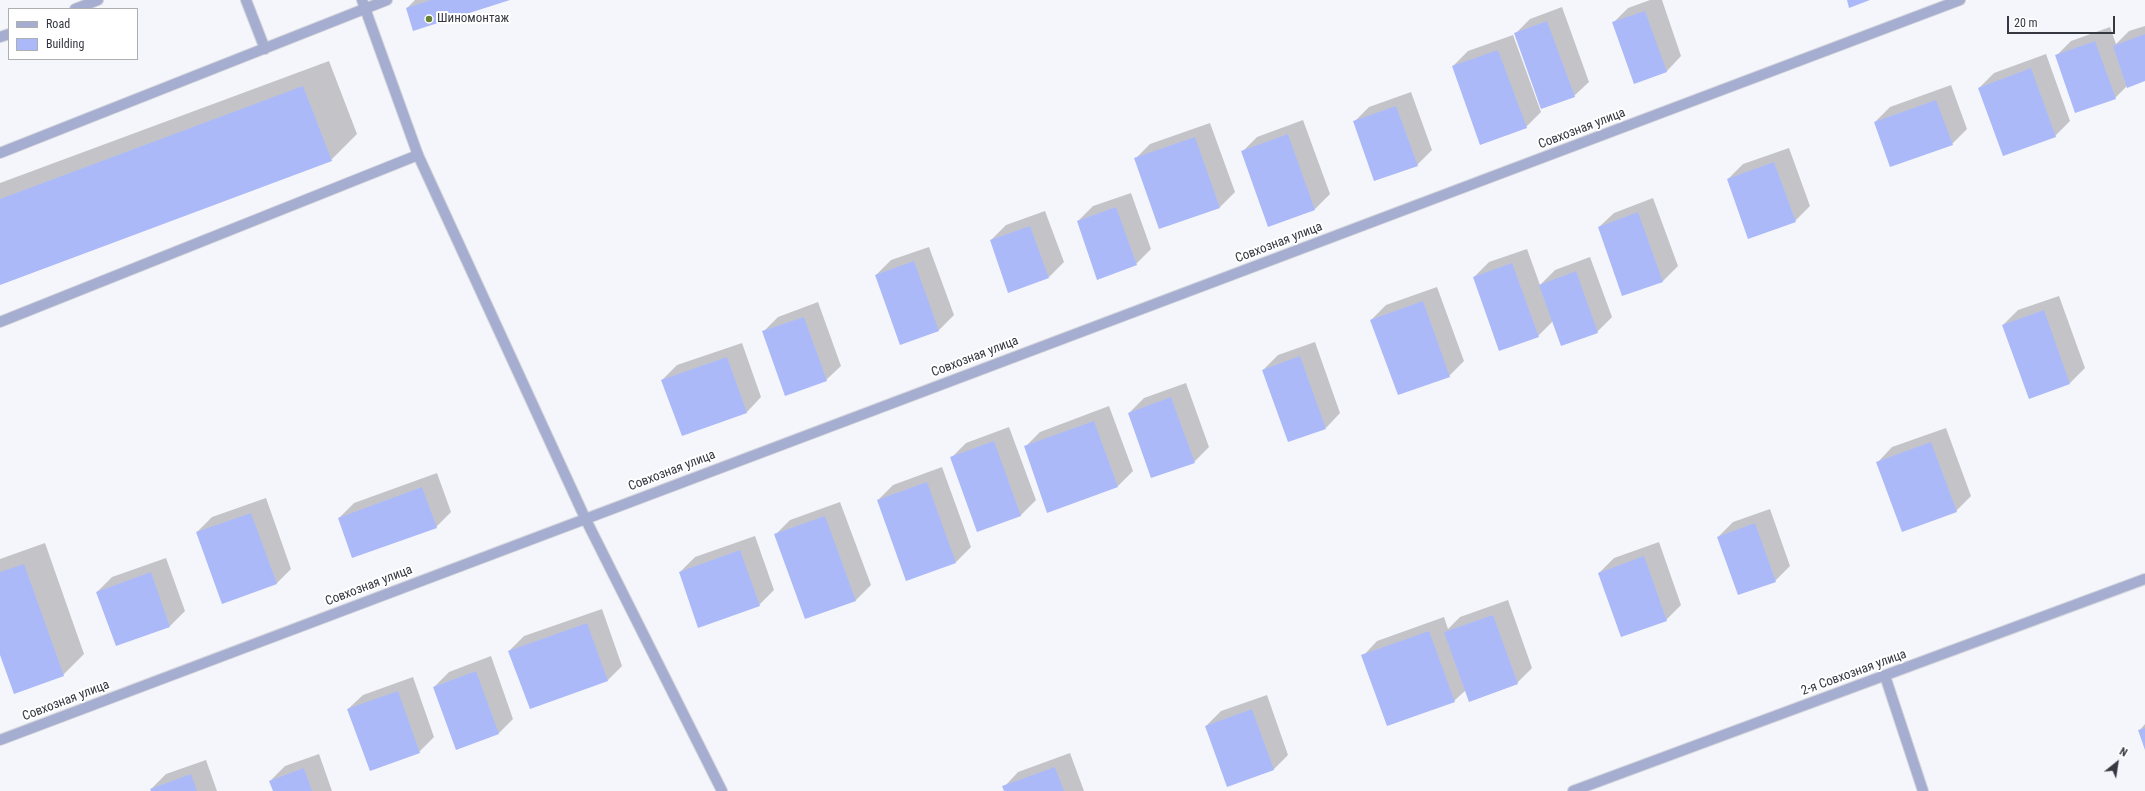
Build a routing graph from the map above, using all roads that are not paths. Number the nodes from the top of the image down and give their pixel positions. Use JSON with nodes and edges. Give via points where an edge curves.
{"nodes":[{"id":1,"x":98,"y":0,"type":"edge"},
{"id":2,"x":246,"y":0,"type":"edge"},
{"id":3,"x":387,"y":0,"type":"edge"},
{"id":4,"x":1960,"y":0,"type":"edge"},
{"id":5,"x":364,"y":4,"type":"edge"},
{"id":6,"x":78,"y":8,"type":"edge"},
{"id":7,"x":265,"y":49,"type":"junction"},
{"id":8,"x":0,"y":153,"type":"edge"},
{"id":9,"x":418,"y":155,"type":"junction"},
{"id":10,"x":0,"y":322,"type":"edge"},
{"id":11,"x":585,"y":518,"type":"junction"},
{"id":12,"x":2145,"y":579,"type":"edge"},
{"id":13,"x":1884,"y":676,"type":"junction"},
{"id":14,"x":0,"y":740,"type":"edge"},
{"id":15,"x":722,"y":791,"type":"edge"},
{"id":16,"x":1573,"y":791,"type":"edge"},
{"id":17,"x":1923,"y":791,"type":"edge"}],
"edges":[{"from":1,"to":6,"type":"street"},
{"from":2,"to":7,"type":"street"},
{"from":3,"to":5,"type":"street"},
{"from":4,"to":11,"type":"street","name":"Совхозная улица"},
{"from":5,"to":7,"type":"street"},
{"from":5,"to":9,"type":"street"},
{"from":7,"to":8,"type":"street"},
{"from":9,"to":10,"type":"street"},
{"from":9,"to":11,"type":"street"},
{"from":11,"to":14,"type":"street","name":"Совхозная улица"},
{"from":11,"to":15,"type":"street"},
{"from":12,"to":13,"type":"street","name":"2-я Совхозная улица"},
{"from":13,"to":16,"type":"street","name":"2-я Совхозная улица"},
{"from":13,"to":17,"type":"street"}]}
